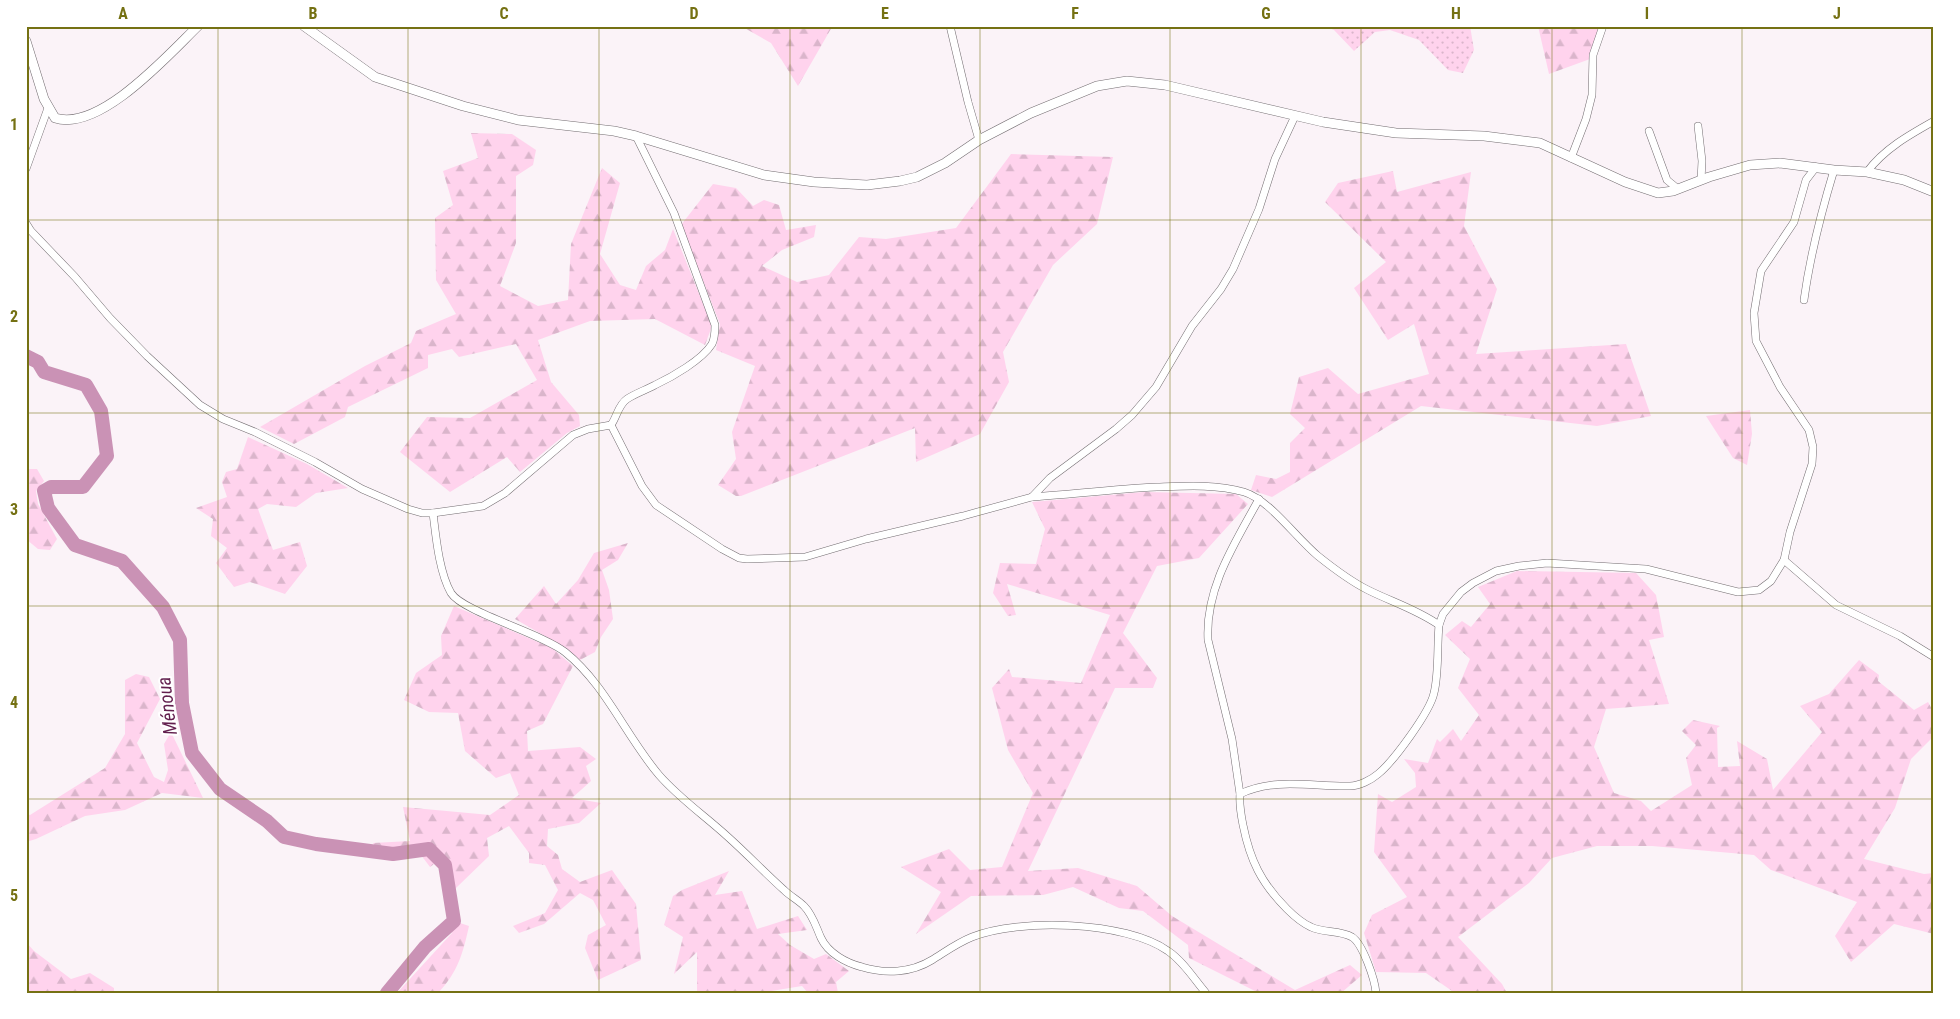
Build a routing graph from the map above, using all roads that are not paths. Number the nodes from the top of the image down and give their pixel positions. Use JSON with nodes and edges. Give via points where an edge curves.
{"nodes":[{"id":1,"x":198,"y":26,"type":"edge"},
{"id":2,"x":304,"y":26,"type":"edge"},
{"id":3,"x":950,"y":26,"type":"edge"},
{"id":4,"x":1603,"y":26,"type":"edge"},
{"id":5,"x":26,"y":41,"type":"edge"},
{"id":6,"x":48,"y":108,"type":"junction"},
{"id":7,"x":1295,"y":116,"type":"junction"},
{"id":8,"x":1934,"y":121,"type":"edge"},
{"id":9,"x":1698,"y":126,"type":"dead end"},
{"id":10,"x":1649,"y":131,"type":"dead end"},
{"id":11,"x":636,"y":136,"type":"junction"},
{"id":12,"x":980,"y":140,"type":"junction"},
{"id":13,"x":1571,"y":158,"type":"junction"},
{"id":14,"x":1816,"y":167,"type":"junction"},
{"id":15,"x":26,"y":169,"type":"edge"},
{"id":16,"x":1834,"y":170,"type":"junction"},
{"id":17,"x":1867,"y":172,"type":"junction"},
{"id":18,"x":1701,"y":180,"type":"junction"},
{"id":19,"x":1678,"y":189,"type":"junction"},
{"id":20,"x":1934,"y":192,"type":"edge"},
{"id":21,"x":26,"y":223,"type":"edge"},
{"id":22,"x":1804,"y":300,"type":"dead end"},
{"id":23,"x":611,"y":425,"type":"junction"},
{"id":24,"x":1032,"y":497,"type":"junction"},
{"id":25,"x":1258,"y":499,"type":"junction"},
{"id":26,"x":433,"y":513,"type":"junction"},
{"id":27,"x":1784,"y":560,"type":"junction"},
{"id":28,"x":1443,"y":614,"type":"junction"},
{"id":29,"x":1429,"y":618,"type":"junction"},
{"id":30,"x":1439,"y":625,"type":"junction"},
{"id":31,"x":1934,"y":657,"type":"edge"},
{"id":32,"x":1240,"y":794,"type":"junction"},
{"id":33,"x":1206,"y":993,"type":"edge"},
{"id":34,"x":1376,"y":993,"type":"edge"}],
"edges":[{"from":1,"to":6,"type":"street","via":[[135,86],[106,107],[72,121],[55,118]]},
{"from":2,"to":11,"type":"street","via":[[375,78],[387,82],[518,120]]},
{"from":3,"to":12,"type":"street"},
{"from":4,"to":13,"type":"street","via":[[1593,55],[1592,95]]},
{"from":5,"to":6,"type":"street"},
{"from":6,"to":15,"type":"street"},
{"from":7,"to":12,"type":"street","via":[[1165,85],[1127,81],[1097,86],[1064,99],[1011,122]]},
{"from":7,"to":13,"type":"street","via":[[1396,133],[1525,140],[1551,147]]},
{"from":7,"to":24,"type":"street","via":[[1233,269],[1192,326],[1156,387],[1126,420],[1050,478]]},
{"from":8,"to":17,"type":"street","via":[[1881,155]]},
{"from":9,"to":18,"type":"street"},
{"from":10,"to":19,"type":"street","via":[[1666,180]]},
{"from":11,"to":12,"type":"street","via":[[764,175],[867,185],[918,176]]},
{"from":11,"to":23,"type":"street","via":[[674,213],[715,325],[715,334],[705,352],[687,366],[623,402]]},
{"from":13,"to":19,"type":"street","via":[[1650,191],[1665,193]]},
{"from":14,"to":16,"type":"street"},
{"from":14,"to":18,"type":"street","via":[[1760,163]]},
{"from":14,"to":27,"type":"street","via":[[1806,180],[1794,222],[1761,271],[1754,313],[1756,341],[1761,352],[1812,439],[1812,464]]},
{"from":16,"to":17,"type":"street"},
{"from":16,"to":22,"type":"street","via":[[1810,262]]},
{"from":17,"to":20,"type":"street","via":[[1904,180]]},
{"from":18,"to":19,"type":"street"},
{"from":21,"to":26,"type":"street","via":[[110,318],[200,405],[380,498],[422,513]]},
{"from":23,"to":24,"type":"street","via":[[642,486],[656,505],[722,549],[747,560],[804,557]]},
{"from":23,"to":26,"type":"street","via":[[573,435],[490,503],[476,508]]},
{"from":24,"to":25,"type":"street","via":[[1186,486],[1234,490]]},
{"from":25,"to":29,"type":"street","via":[[1333,568],[1365,589]]},
{"from":25,"to":32,"type":"street","via":[[1226,560],[1215,587],[1207,623],[1208,640],[1232,739]]},
{"from":26,"to":33,"type":"street","via":[[446,580],[454,597],[556,646],[582,667],[660,776],[802,904],[825,945],[838,957],[863,968],[898,971],[922,965],[964,940],[983,933],[1023,926],[1071,925],[1116,931],[1157,945],[1168,951]]},
{"from":27,"to":28,"type":"street","via":[[1771,581],[1750,592],[1738,592],[1646,569],[1547,563],[1519,566],[1496,571],[1473,583]]},
{"from":27,"to":31,"type":"street","via":[[1836,605],[1900,636]]},
{"from":28,"to":29,"type":"street"},
{"from":28,"to":30,"type":"street"},
{"from":29,"to":30,"type":"street"},
{"from":30,"to":32,"type":"street","via":[[1434,694],[1412,734],[1378,774],[1353,786],[1291,783]]},
{"from":32,"to":34,"type":"street","via":[[1248,849],[1261,878],[1276,898],[1305,924],[1313,929],[1352,937],[1357,942],[1371,972]]}]}
